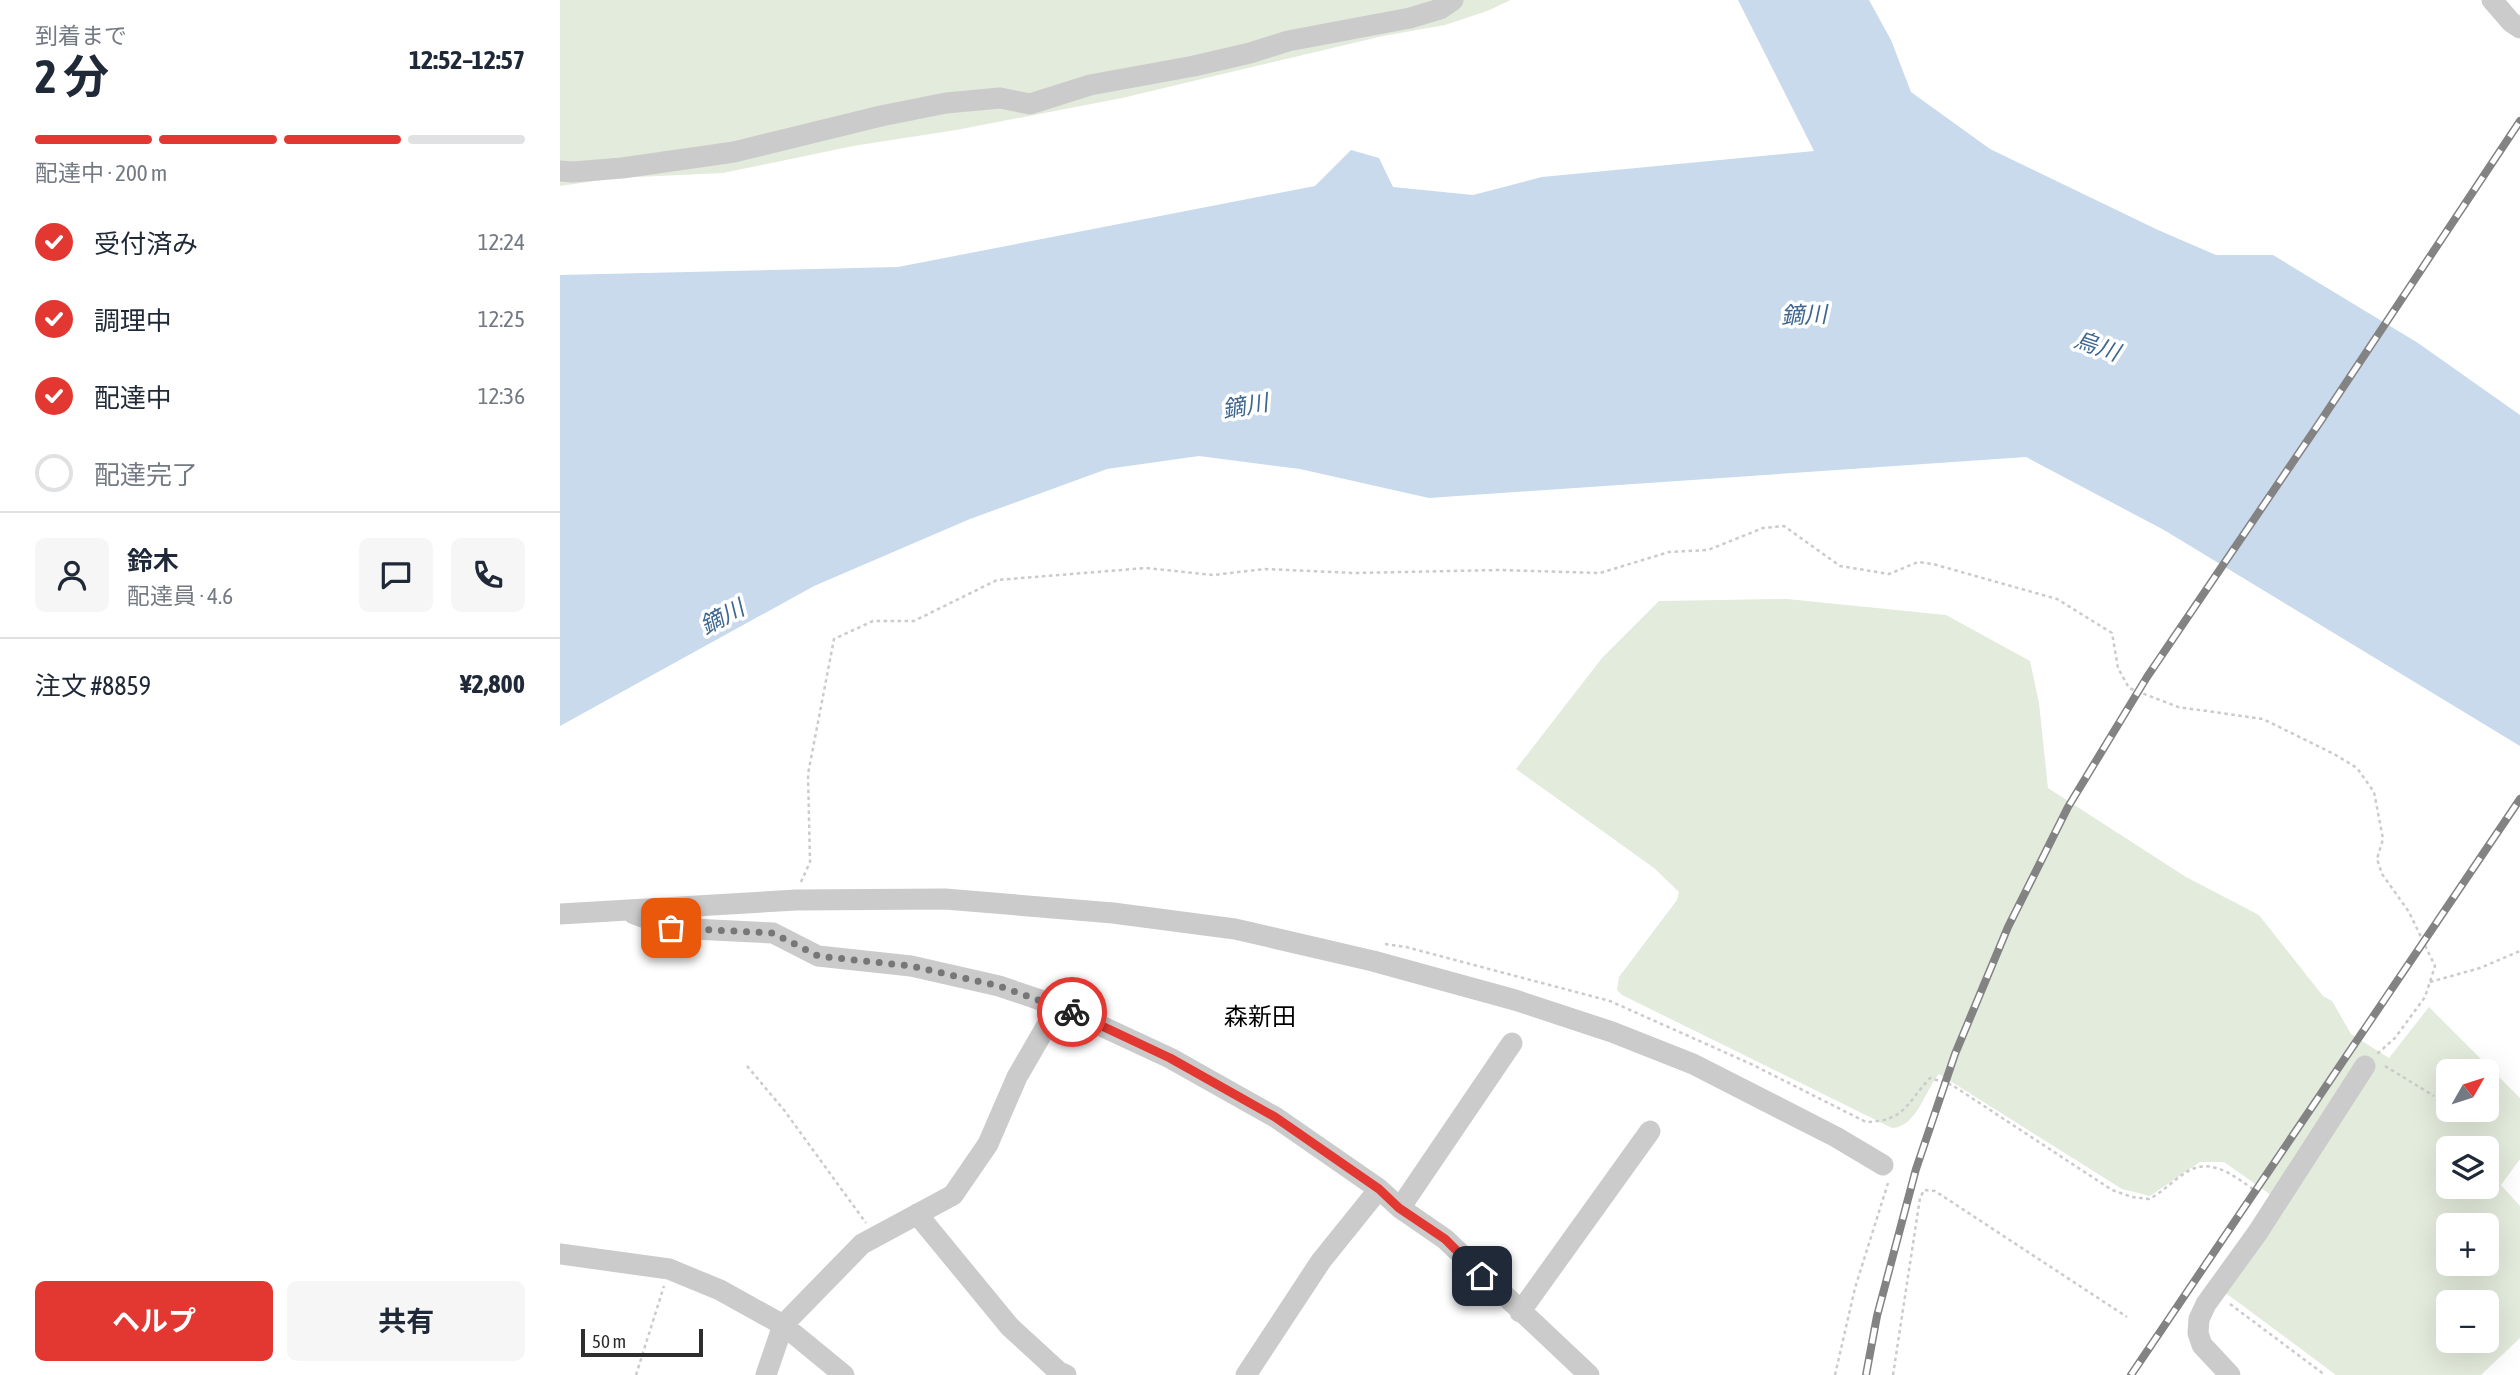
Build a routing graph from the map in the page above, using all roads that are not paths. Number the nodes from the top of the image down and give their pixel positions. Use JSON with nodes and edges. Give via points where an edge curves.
{"nodes":[{"id":1,"x":1453,"y":0,"type":"edge"},
{"id":2,"x":2492,"y":0,"type":"edge"},
{"id":3,"x":2520,"y":28,"type":"edge"},
{"id":4,"x":560,"y":171,"type":"edge"},
{"id":5,"x":625,"y":911,"type":"junction"},
{"id":6,"x":560,"y":914,"type":"edge"},
{"id":7,"x":1058,"y":1006,"type":"junction"},
{"id":8,"x":1512,"y":1043,"type":"dead end"},
{"id":9,"x":2365,"y":1066,"type":"road end"},
{"id":10,"x":1650,"y":1130,"type":"dead end"},
{"id":11,"x":1883,"y":1165,"type":"road end"},
{"id":12,"x":1379,"y":1189,"type":"junction"},
{"id":13,"x":1399,"y":1208,"type":"junction"},
{"id":14,"x":917,"y":1214,"type":"junction"},
{"id":15,"x":560,"y":1254,"type":"edge"},
{"id":16,"x":1520,"y":1312,"type":"junction"},
{"id":17,"x":783,"y":1325,"type":"junction"},
{"id":18,"x":766,"y":1375,"type":"edge"},
{"id":19,"x":844,"y":1375,"type":"edge"},
{"id":20,"x":1066,"y":1375,"type":"edge"},
{"id":21,"x":1246,"y":1375,"type":"edge"},
{"id":22,"x":1589,"y":1375,"type":"edge"},
{"id":23,"x":2230,"y":1375,"type":"edge"}],
"edges":[{"from":1,"to":4,"type":"street","via":[[1410,18],[1090,85],[1030,104],[1000,98],[946,103],[734,152],[622,168]]},
{"from":2,"to":3,"type":"street"},
{"from":5,"to":6,"type":"street"},
{"from":5,"to":7,"type":"street","via":[[671,928],[773,933],[818,956],[911,966],[999,986]]},
{"from":5,"to":11,"type":"street","via":[[796,900],[945,899],[1235,929],[1373,961],[1612,1032],[1693,1064]]},
{"from":7,"to":12,"type":"street","via":[[1170,1058],[1275,1117]]},
{"from":7,"to":14,"type":"street","via":[[1017,1077],[988,1144],[953,1195]]},
{"from":8,"to":13,"type":"street"},
{"from":9,"to":23,"type":"street","via":[[2199,1319],[2202,1345]]},
{"from":10,"to":16,"type":"street"},
{"from":12,"to":13,"type":"street"},
{"from":12,"to":21,"type":"street","via":[[1321,1261]]},
{"from":13,"to":16,"type":"street","via":[[1445,1239]]},
{"from":14,"to":17,"type":"street","via":[[862,1244]]},
{"from":14,"to":20,"type":"street","via":[[1010,1327]]},
{"from":15,"to":17,"type":"street","via":[[669,1269],[720,1290]]},
{"from":16,"to":22,"type":"street"},
{"from":17,"to":18,"type":"street"},
{"from":17,"to":19,"type":"street"}]}
